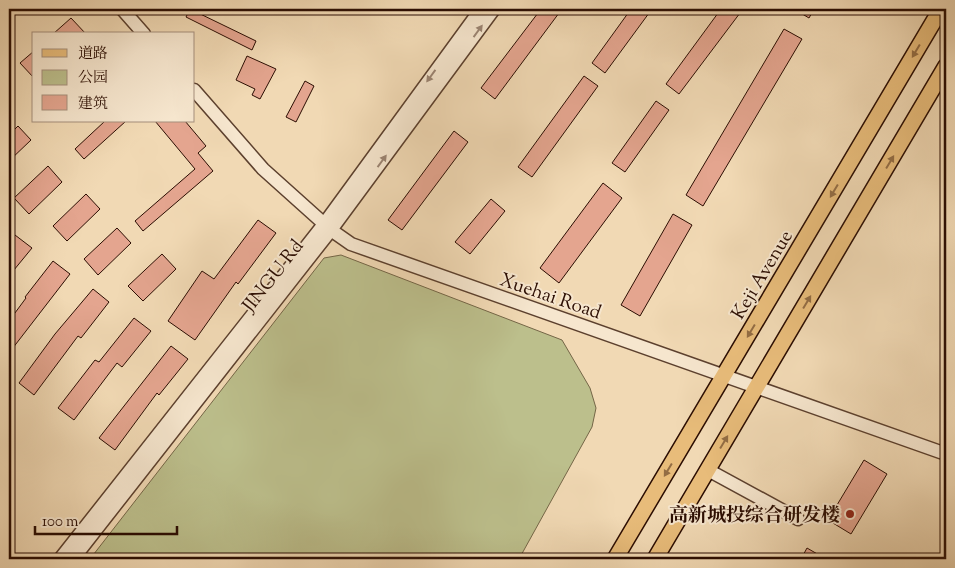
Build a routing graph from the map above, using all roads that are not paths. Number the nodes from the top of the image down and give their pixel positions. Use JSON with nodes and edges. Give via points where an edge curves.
{"nodes":[{"id":1,"x":122,"y":9,"type":"edge"},
{"id":2,"x":481,"y":9,"type":"edge"},
{"id":3,"x":494,"y":9,"type":"edge"},
{"id":4,"x":941,"y":9,"type":"edge"},
{"id":5,"x":142,"y":32,"type":"edge"},
{"id":6,"x":946,"y":66,"type":"edge"},
{"id":7,"x":195,"y":91,"type":"edge"},
{"id":8,"x":327,"y":227,"type":"junction"},
{"id":9,"x":724,"y":376,"type":"junction"},
{"id":10,"x":757,"y":387,"type":"junction"},
{"id":11,"x":946,"y":454,"type":"edge"},
{"id":12,"x":708,"y":470,"type":"junction"},
{"id":13,"x":798,"y":519,"type":"dead end"},
{"id":14,"x":60,"y":559,"type":"edge"},
{"id":15,"x":73,"y":559,"type":"edge"},
{"id":16,"x":615,"y":559,"type":"edge"},
{"id":17,"x":655,"y":559,"type":"edge"}],
"edges":[{"from":1,"to":5,"type":"street"},
{"from":2,"to":8,"type":"street","name":"JINGU Rd","one_way":true},
{"from":8,"to":3,"type":"street","name":"JINGU Rd","one_way":true},
{"from":4,"to":9,"type":"main road","name":"Keji Avenue","one_way":true},
{"from":10,"to":6,"type":"main road","one_way":true},
{"from":7,"to":8,"type":"street","name":"Xuehai Road","via":[[263,169]]},
{"from":8,"to":9,"type":"street","name":"Xuehai Road","via":[[351,244]]},
{"from":8,"to":14,"type":"street","name":"JINGU Rd"},
{"from":8,"to":15,"type":"street","name":"JINGU Rd"},
{"from":9,"to":10,"type":"street","name":"Xuehai Road"},
{"from":9,"to":16,"type":"main road","name":"Keji Avenue","one_way":true},
{"from":10,"to":11,"type":"street","name":"Xuehai Road"},
{"from":12,"to":10,"type":"main road","one_way":true},
{"from":12,"to":13,"type":"street"},
{"from":12,"to":17,"type":"main road"}]}
